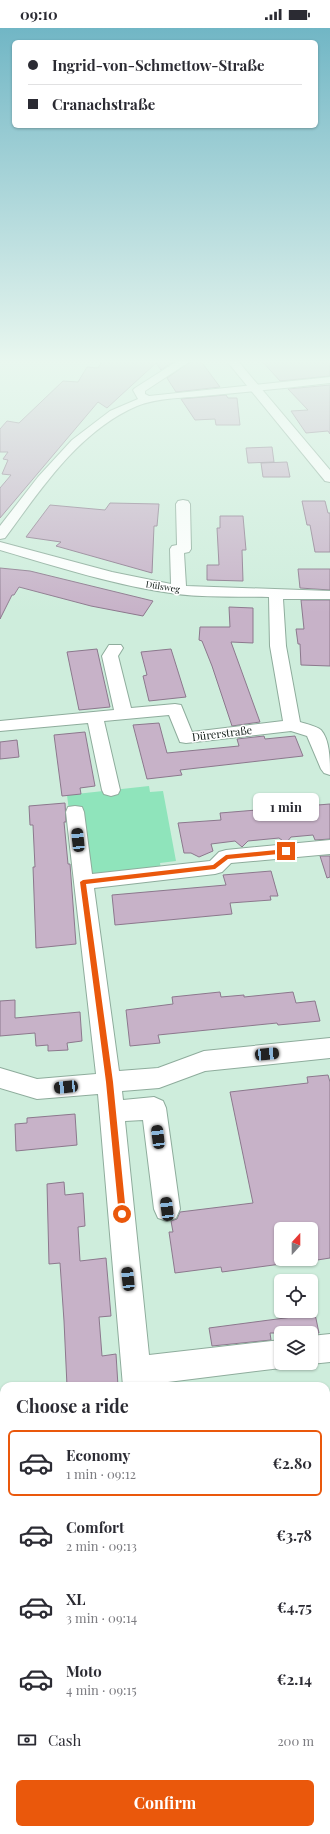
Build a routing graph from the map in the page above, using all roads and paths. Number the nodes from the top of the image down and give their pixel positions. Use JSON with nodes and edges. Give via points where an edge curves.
{"nodes":[{"id":1,"x":76,"y":444,"type":"edge"},
{"id":2,"x":302,"y":444,"type":"edge"},
{"id":3,"x":330,"y":478,"type":"edge"},
{"id":4,"x":183,"y":504,"type":"dead end"},
{"id":5,"x":0,"y":535,"type":"edge"},
{"id":6,"x":0,"y":546,"type":"edge"},
{"id":7,"x":179,"y":590,"type":"junction"},
{"id":8,"x":277,"y":593,"type":"junction"},
{"id":9,"x":330,"y":594,"type":"edge"},
{"id":10,"x":115,"y":648,"type":"dead end"},
{"id":11,"x":124,"y":714,"type":"junction"},
{"id":12,"x":95,"y":717,"type":"junction"},
{"id":13,"x":292,"y":725,"type":"junction"},
{"id":14,"x":0,"y":726,"type":"edge"},
{"id":15,"x":330,"y":769,"type":"edge"},
{"id":16,"x":111,"y":790,"type":"dead end"},
{"id":17,"x":75,"y":812,"type":"dead end"},
{"id":18,"x":330,"y":847,"type":"edge"},
{"id":19,"x":83,"y":882,"type":"junction"},
{"id":20,"x":330,"y":1048,"type":"edge"},
{"id":21,"x":0,"y":1078,"type":"edge"},
{"id":22,"x":109,"y":1082,"type":"junction"},
{"id":23,"x":113,"y":1112,"type":"junction"},
{"id":24,"x":167,"y":1209,"type":"dead end"},
{"id":25,"x":330,"y":1348,"type":"edge"},
{"id":26,"x":318,"y":1349,"type":"edge"},
{"id":27,"x":274,"y":1355,"type":"edge"},
{"id":28,"x":138,"y":1378,"type":"edge"}],
"edges":[{"from":1,"to":5,"type":"street","via":[[51,469]]},
{"from":2,"to":3,"type":"main road"},
{"from":4,"to":7,"type":"street","via":[[184,549],[177,549]]},
{"from":6,"to":7,"type":"street","name":"Dülsweg","via":[[104,575]]},
{"from":7,"to":8,"type":"street","name":"Dülsweg"},
{"from":8,"to":9,"type":"street","name":"Dülsweg"},
{"from":8,"to":13,"type":"street","via":[[278,646]]},
{"from":10,"to":11,"type":"street","via":[[110,656]]},
{"from":11,"to":12,"type":"street","name":"Dürerstraße"},
{"from":11,"to":13,"type":"street","name":"Dürerstraße","via":[[174,709],[186,738]]},
{"from":12,"to":14,"type":"street","name":"Dürerstraße"},
{"from":12,"to":16,"type":"street"},
{"from":13,"to":15,"type":"street","name":"Dürerstraße","via":[[314,733]]},
{"from":17,"to":19,"type":"street"},
{"from":18,"to":19,"type":"street","via":[[226,857],[215,867]]},
{"from":19,"to":22,"type":"street"},
{"from":20,"to":22,"type":"street","via":[[204,1061],[159,1078]]},
{"from":21,"to":22,"type":"street","via":[[37,1090]]},
{"from":22,"to":23,"type":"street"},
{"from":23,"to":24,"type":"street","via":[[154,1108]]},
{"from":23,"to":28,"type":"street"},
{"from":25,"to":26,"type":"street"},
{"from":27,"to":28,"type":"street"}]}
